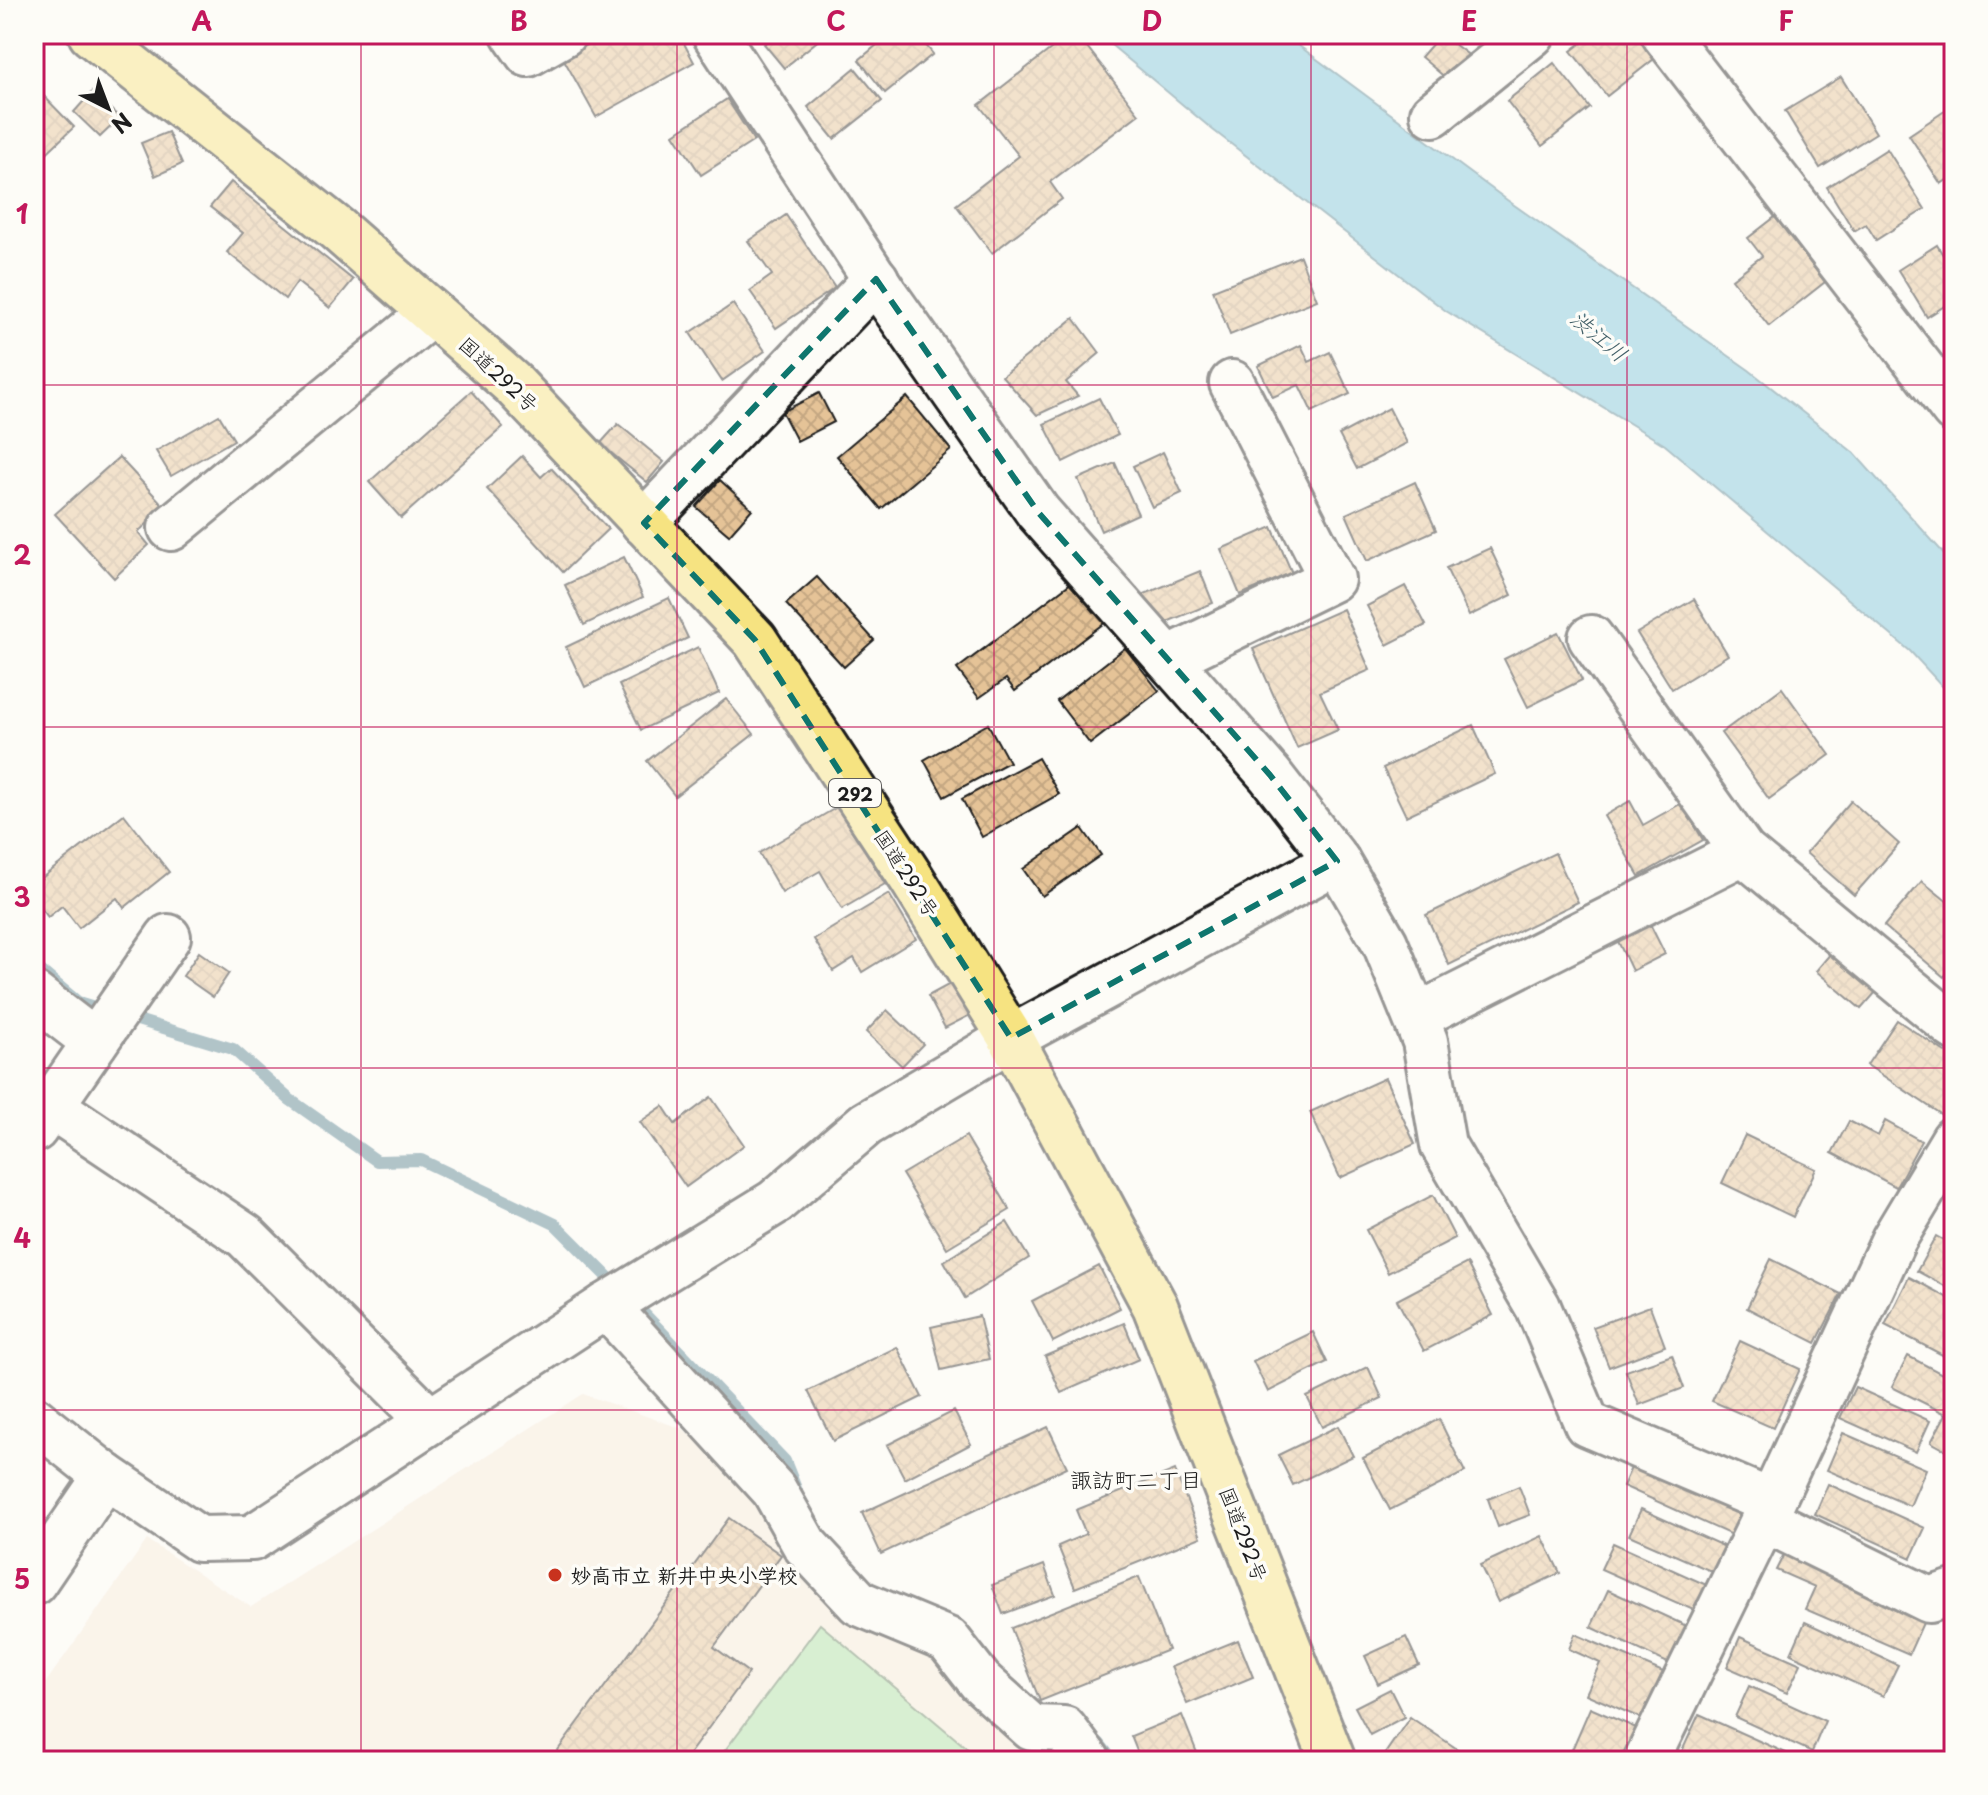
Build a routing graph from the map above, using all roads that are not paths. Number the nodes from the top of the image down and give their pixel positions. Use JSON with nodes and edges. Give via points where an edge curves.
{"nodes":[{"id":1,"x":91,"y":34,"type":"edge"},
{"id":2,"x":514,"y":34,"type":"edge"},
{"id":3,"x":563,"y":34,"type":"edge"},
{"id":4,"x":715,"y":34,"type":"edge"},
{"id":5,"x":1532,"y":34,"type":"edge"},
{"id":6,"x":1664,"y":34,"type":"edge"},
{"id":7,"x":1433,"y":114,"type":"dead end"},
{"id":8,"x":876,"y":279,"type":"junction"},
{"id":9,"x":432,"y":313,"type":"junction"},
{"id":10,"x":1232,"y":383,"type":"dead end"},
{"id":11,"x":1954,"y":410,"type":"edge"},
{"id":12,"x":644,"y":523,"type":"junction"},
{"id":13,"x":171,"y":528,"type":"dead end"},
{"id":14,"x":1591,"y":638,"type":"dead end"},
{"id":15,"x":1168,"y":659,"type":"junction"},
{"id":16,"x":1743,"y":852,"type":"junction"},
{"id":17,"x":1337,"y":861,"type":"junction"},
{"id":18,"x":168,"y":937,"type":"dead end"},
{"id":19,"x":34,"y":995,"type":"edge"},
{"id":20,"x":1416,"y":1017,"type":"junction"},
{"id":21,"x":1954,"y":1027,"type":"edge"},
{"id":22,"x":1011,"y":1038,"type":"junction"},
{"id":23,"x":95,"y":1042,"type":"junction"},
{"id":24,"x":42,"y":1118,"type":"edge"},
{"id":25,"x":1954,"y":1139,"type":"edge"},
{"id":26,"x":606,"y":1306,"type":"junction"},
{"id":27,"x":34,"y":1419,"type":"edge"},
{"id":28,"x":430,"y":1421,"type":"junction"},
{"id":29,"x":106,"y":1476,"type":"junction"},
{"id":30,"x":1767,"y":1511,"type":"junction"},
{"id":31,"x":34,"y":1582,"type":"edge"},
{"id":32,"x":1954,"y":1592,"type":"edge"},
{"id":33,"x":1088,"y":1761,"type":"edge"},
{"id":34,"x":1333,"y":1761,"type":"edge"},
{"id":35,"x":1646,"y":1761,"type":"edge"}],
"edges":[{"from":1,"to":9,"type":"highway","name":"国道292号","number":"292","via":[[337,229]]},
{"from":2,"to":3,"type":"street","via":[[528,54]]},
{"from":4,"to":8,"type":"street"},
{"from":5,"to":7,"type":"street"},
{"from":6,"to":11,"type":"street"},
{"from":8,"to":12,"type":"street"},
{"from":8,"to":15,"type":"street","via":[[1038,512]]},
{"from":9,"to":12,"type":"highway","name":"国道292号","number":"292","via":[[513,384]]},
{"from":9,"to":13,"type":"street"},
{"from":10,"to":15,"type":"street","via":[[1332,579]]},
{"from":12,"to":22,"type":"highway","name":"国道292号","number":"292","via":[[755,640]]},
{"from":14,"to":16,"type":"street"},
{"from":15,"to":17,"type":"street"},
{"from":16,"to":20,"type":"street"},
{"from":16,"to":21,"type":"street"},
{"from":17,"to":20,"type":"street","via":[[1385,943]]},
{"from":17,"to":22,"type":"street"},
{"from":18,"to":23,"type":"street"},
{"from":19,"to":23,"type":"street"},
{"from":20,"to":30,"type":"street","via":[[1443,1145],[1538,1307],[1587,1424]]},
{"from":22,"to":26,"type":"street","via":[[866,1124],[775,1202]]},
{"from":22,"to":34,"type":"highway","name":"国道292号","number":"292","via":[[1155,1306]]},
{"from":23,"to":24,"type":"street"},
{"from":24,"to":28,"type":"street","via":[[245,1236]]},
{"from":25,"to":30,"type":"street","via":[[1894,1239]]},
{"from":26,"to":28,"type":"street"},
{"from":26,"to":33,"type":"street","via":[[774,1490],[805,1545],[859,1603],[948,1640],[980,1681],[1032,1728],[1064,1729]]},
{"from":27,"to":29,"type":"street"},
{"from":28,"to":29,"type":"street","via":[[252,1538],[199,1539]]},
{"from":29,"to":31,"type":"street"},
{"from":30,"to":32,"type":"street","via":[[1929,1600]]},
{"from":30,"to":35,"type":"street"}]}
